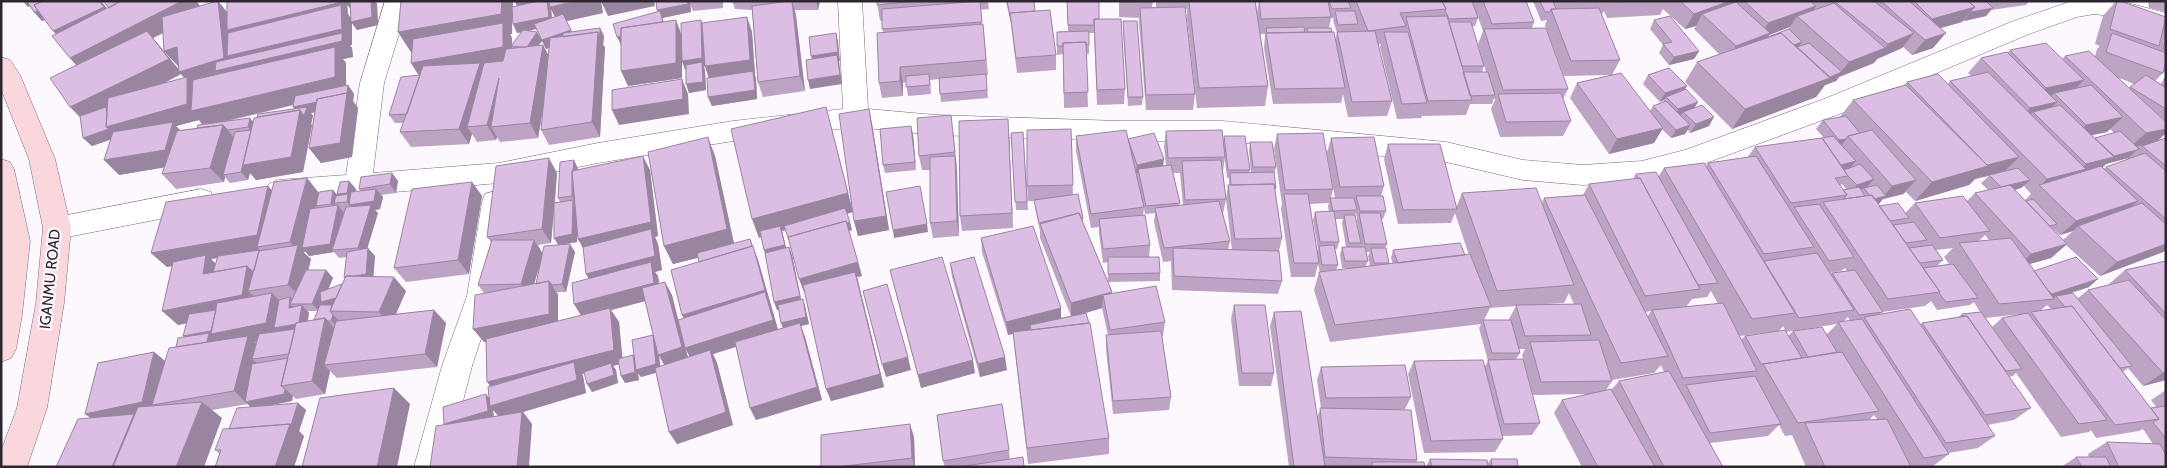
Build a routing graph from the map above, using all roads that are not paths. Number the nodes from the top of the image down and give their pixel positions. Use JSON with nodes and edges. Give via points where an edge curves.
{"nodes":[{"id":1,"x":397,"y":1,"type":"edge"},
{"id":2,"x":850,"y":1,"type":"edge"},
{"id":3,"x":2166,"y":22,"type":"edge"},
{"id":4,"x":1,"y":66,"type":"edge"},
{"id":5,"x":856,"y":117,"type":"junction"},
{"id":6,"x":2,"y":173,"type":"edge"},
{"id":7,"x":499,"y":173,"type":"junction"},
{"id":8,"x":358,"y":183,"type":"junction"},
{"id":9,"x":259,"y":193,"type":"edge"},
{"id":10,"x":229,"y":196,"type":"edge"},
{"id":11,"x":57,"y":228,"type":"junction"},
{"id":12,"x":1,"y":349,"type":"edge"},
{"id":13,"x":11,"y":467,"type":"edge"},
{"id":14,"x":430,"y":467,"type":"edge"}],
"edges":[{"from":1,"to":8,"type":"street","via":[[372,83]]},
{"from":2,"to":5,"type":"street"},
{"from":3,"to":5,"type":"street","via":[[2110,8],[2074,9],[2020,28],[1833,106],[1689,159],[1642,171],[1583,174],[1523,170],[1446,152],[1223,132],[935,125]]},
{"from":4,"to":11,"type":"main road","name":"IGANMU ROAD","via":[[8,75],[42,159]]},
{"from":5,"to":7,"type":"street","via":[[714,134]]},
{"from":6,"to":12,"type":"main road","via":[[16,241]]},
{"from":7,"to":8,"type":"street"},
{"from":7,"to":14,"type":"street","via":[[481,296],[457,366]]},
{"from":8,"to":9,"type":"street"},
{"from":10,"to":11,"type":"street"},
{"from":11,"to":13,"type":"main road","name":"IGANMU ROAD","via":[[50,303],[32,408]]}]}
